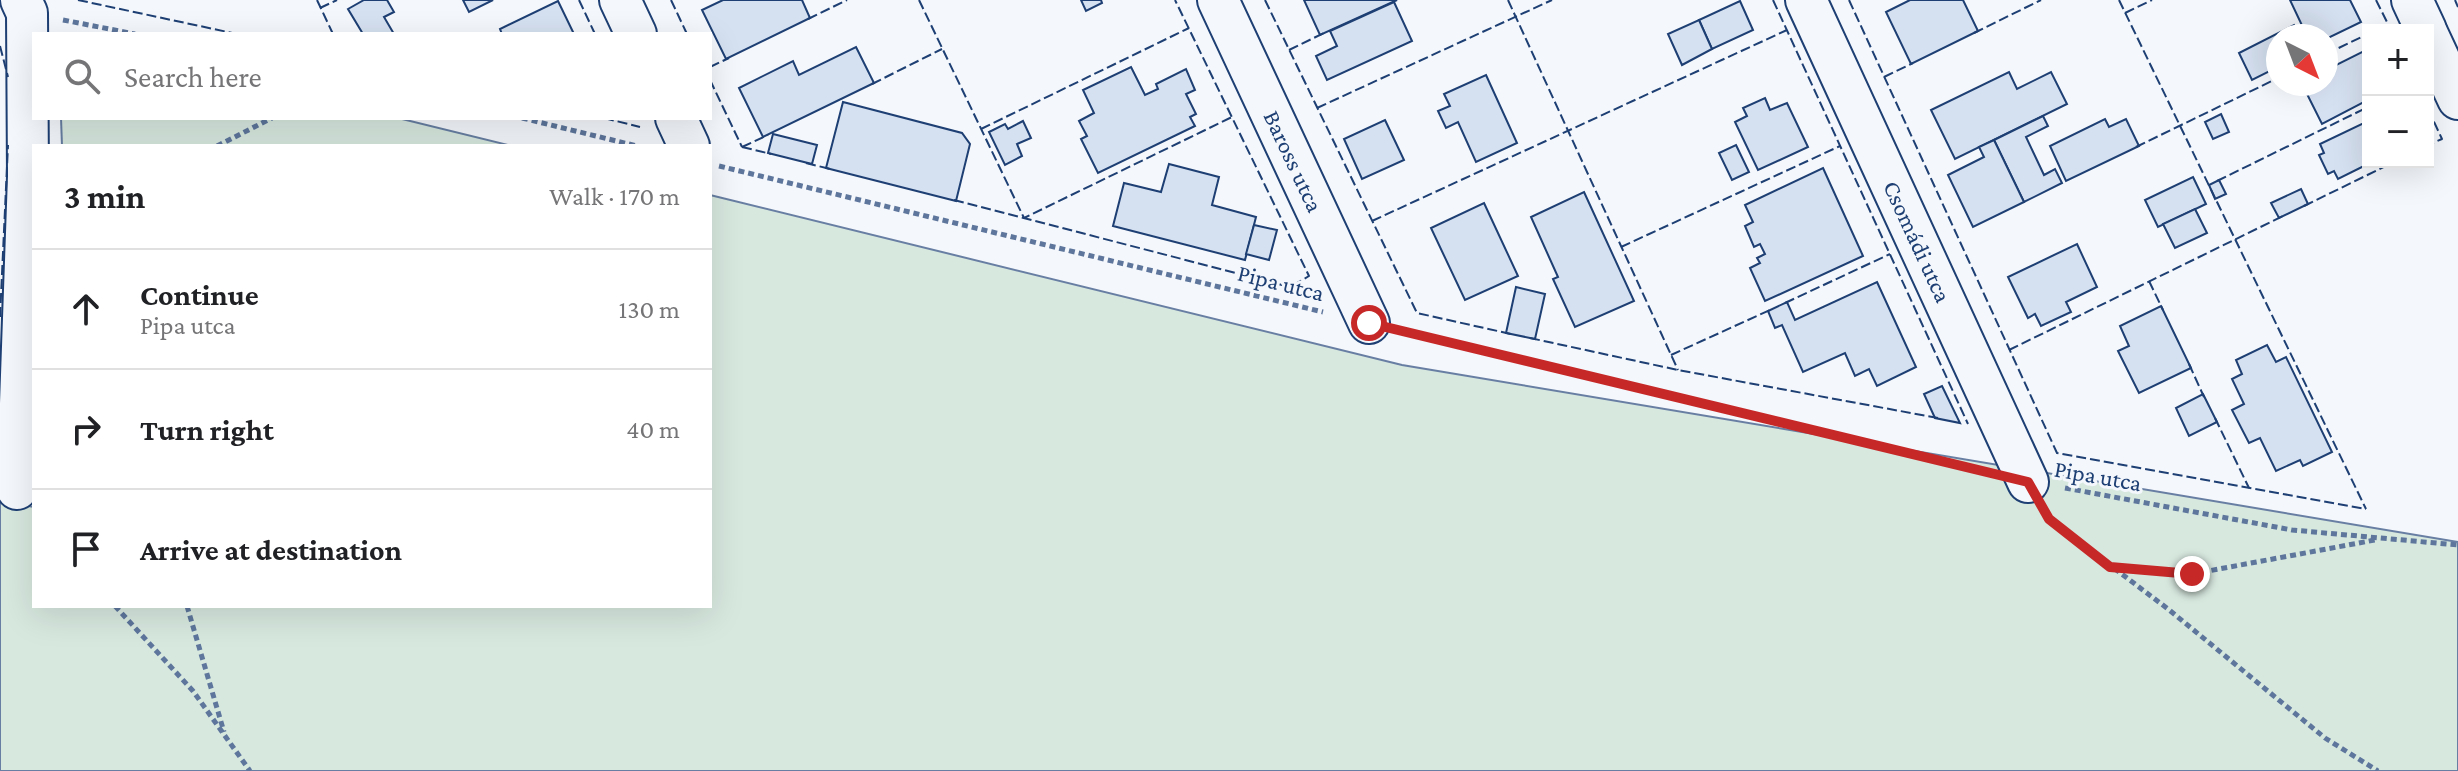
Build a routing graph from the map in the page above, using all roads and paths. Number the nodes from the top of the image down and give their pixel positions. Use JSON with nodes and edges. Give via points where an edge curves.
{"nodes":[{"id":1,"x":620,"y":0,"type":"edge"},
{"id":2,"x":1218,"y":0,"type":"edge"},
{"id":3,"x":1806,"y":0,"type":"edge"},
{"id":4,"x":2412,"y":0,"type":"edge"},
{"id":5,"x":24,"y":6,"type":"edge"},
{"id":6,"x":2423,"y":24,"type":"edge"},
{"id":7,"x":127,"y":32,"type":"edge"},
{"id":8,"x":635,"y":32,"type":"edge"},
{"id":9,"x":2434,"y":47,"type":"edge"},
{"id":10,"x":2458,"y":99,"type":"edge"},
{"id":11,"x":268,"y":120,"type":"edge"},
{"id":12,"x":530,"y":120,"type":"edge"},
{"id":13,"x":677,"y":120,"type":"edge"},
{"id":14,"x":221,"y":144,"type":"edge"},
{"id":15,"x":629,"y":144,"type":"edge"},
{"id":16,"x":688,"y":144,"type":"edge"},
{"id":17,"x":712,"y":164,"type":"edge"},
{"id":18,"x":1369,"y":323,"type":"junction"},
{"id":19,"x":2028,"y":482,"type":"junction"},
{"id":20,"x":17,"y":489,"type":"dead end"},
{"id":21,"x":2383,"y":538,"type":"junction"},
{"id":22,"x":2458,"y":545,"type":"edge"},
{"id":23,"x":2110,"y":567,"type":"junction"},
{"id":24,"x":117,"y":608,"type":"edge"},
{"id":25,"x":188,"y":608,"type":"edge"},
{"id":26,"x":225,"y":736,"type":"junction"},
{"id":27,"x":250,"y":771,"type":"edge"},
{"id":28,"x":2378,"y":771,"type":"edge"}],
"edges":[{"from":1,"to":8,"type":"street"},
{"from":2,"to":18,"type":"street","name":"Baross utca"},
{"from":3,"to":19,"type":"street","name":"Csomádi utca"},
{"from":4,"to":6,"type":"street"},
{"from":5,"to":7,"type":"path"},
{"from":5,"to":20,"type":"street","via":[[28,176]]},
{"from":9,"to":10,"type":"street"},
{"from":11,"to":14,"type":"path"},
{"from":12,"to":15,"type":"path"},
{"from":13,"to":16,"type":"street"},
{"from":17,"to":18,"type":"path","name":"Pipa utca"},
{"from":18,"to":19,"type":"path","name":"Pipa utca"},
{"from":19,"to":21,"type":"path","name":"Pipa utca","via":[[2292,530]]},
{"from":19,"to":23,"type":"path","via":[[2049,519]]},
{"from":21,"to":22,"type":"path","name":"Pipa utca"},
{"from":21,"to":23,"type":"path","via":[[2192,574]]},
{"from":23,"to":28,"type":"path","via":[[2325,738]]},
{"from":24,"to":26,"type":"path","via":[[193,691]]},
{"from":25,"to":26,"type":"path"},
{"from":26,"to":27,"type":"path"}]}
